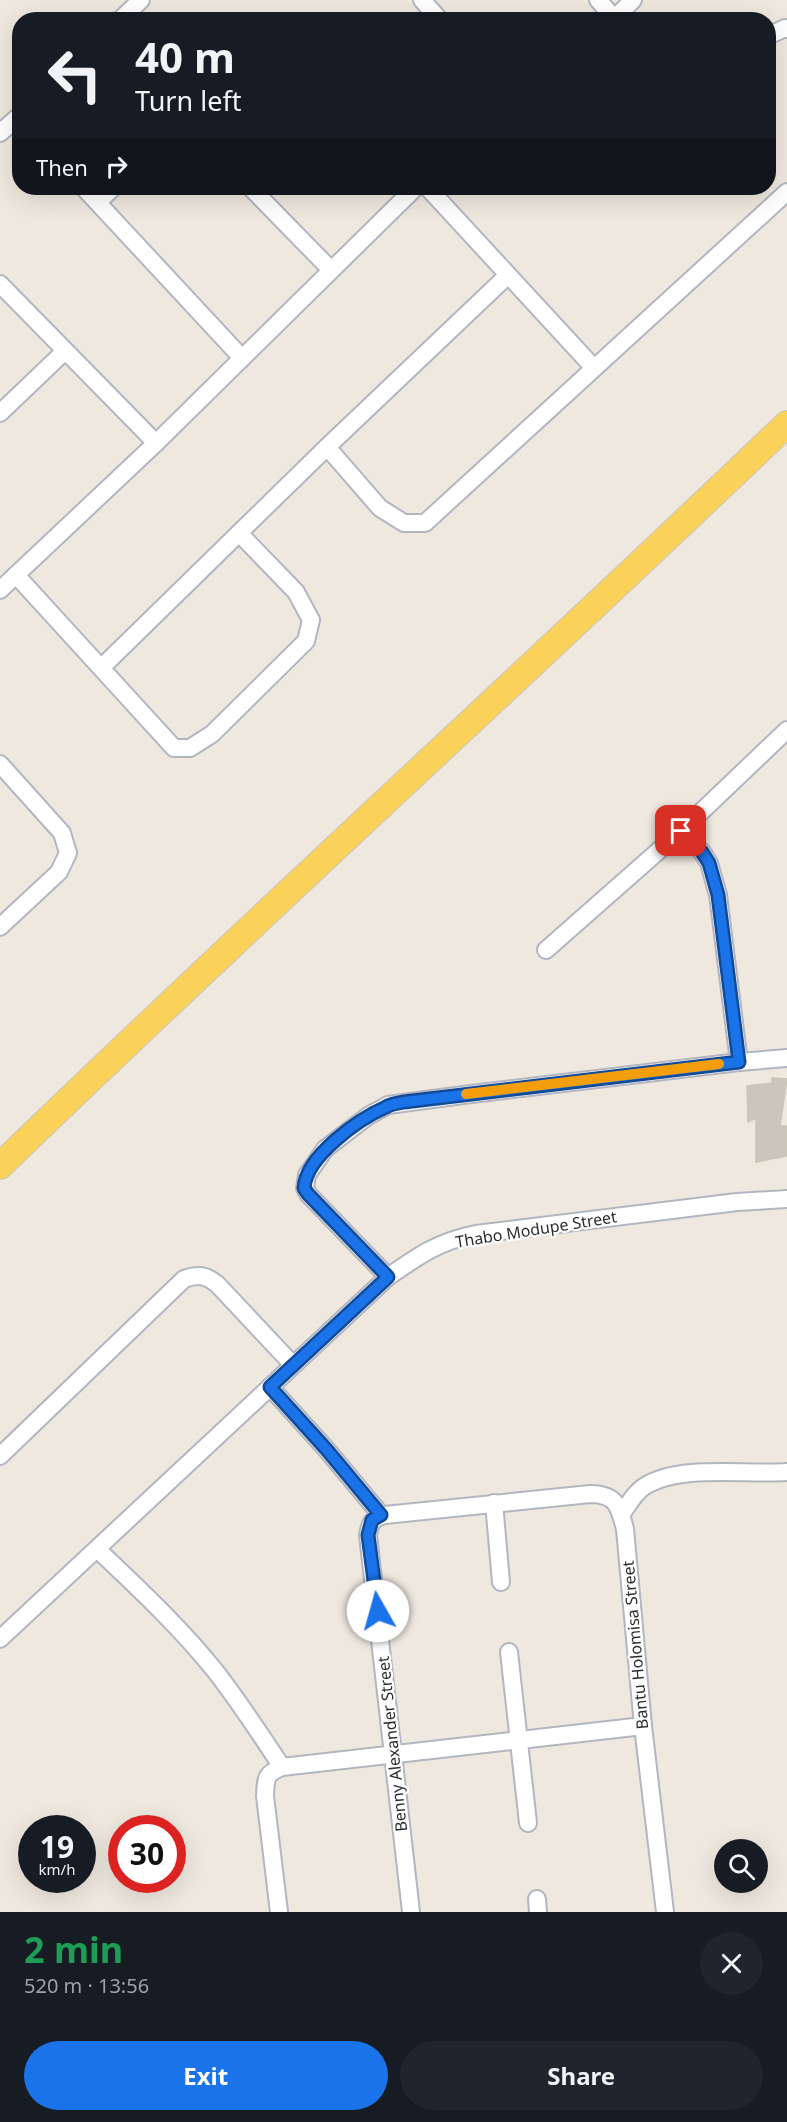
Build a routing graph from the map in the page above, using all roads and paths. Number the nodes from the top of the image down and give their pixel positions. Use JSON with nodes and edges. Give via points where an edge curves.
{"nodes":[{"id":1,"x":141,"y":0,"type":"edge"},
{"id":2,"x":422,"y":0,"type":"edge"},
{"id":3,"x":598,"y":0,"type":"edge"},
{"id":4,"x":633,"y":0,"type":"edge"},
{"id":5,"x":128,"y":12,"type":"edge"},
{"id":6,"x":433,"y":12,"type":"edge"},
{"id":7,"x":609,"y":12,"type":"edge"},
{"id":8,"x":622,"y":12,"type":"edge"},
{"id":9,"x":12,"y":122,"type":"edge"},
{"id":10,"x":0,"y":133,"type":"edge"},
{"id":11,"x":787,"y":192,"type":"edge"},
{"id":12,"x":91,"y":195,"type":"edge"},
{"id":13,"x":106,"y":195,"type":"edge"},
{"id":14,"x":259,"y":195,"type":"edge"},
{"id":15,"x":408,"y":195,"type":"edge"},
{"id":16,"x":434,"y":195,"type":"edge"},
{"id":17,"x":98,"y":202,"type":"junction"},
{"id":18,"x":331,"y":270,"type":"junction"},
{"id":19,"x":508,"y":275,"type":"junction"},
{"id":20,"x":0,"y":284,"type":"edge"},
{"id":21,"x":65,"y":351,"type":"junction"},
{"id":22,"x":242,"y":358,"type":"junction"},
{"id":23,"x":594,"y":368,"type":"junction"},
{"id":24,"x":0,"y":413,"type":"edge"},
{"id":25,"x":787,"y":424,"type":"edge"},
{"id":26,"x":156,"y":443,"type":"junction"},
{"id":27,"x":327,"y":447,"type":"junction"},
{"id":28,"x":239,"y":533,"type":"junction"},
{"id":29,"x":16,"y":575,"type":"junction"},
{"id":30,"x":0,"y":590,"type":"edge"},
{"id":31,"x":102,"y":667,"type":"junction"},
{"id":32,"x":785,"y":736,"type":"edge"},
{"id":33,"x":0,"y":764,"type":"edge"},
{"id":34,"x":681,"y":831,"type":"junction"},
{"id":35,"x":0,"y":927,"type":"edge"},
{"id":36,"x":546,"y":950,"type":"dead end"},
{"id":37,"x":787,"y":1058,"type":"edge"},
{"id":38,"x":739,"y":1062,"type":"junction"},
{"id":39,"x":0,"y":1166,"type":"edge"},
{"id":40,"x":787,"y":1199,"type":"edge"},
{"id":41,"x":388,"y":1277,"type":"junction"},
{"id":42,"x":293,"y":1365,"type":"junction"},
{"id":43,"x":270,"y":1387,"type":"junction"},
{"id":44,"x":0,"y":1456,"type":"edge"},
{"id":45,"x":787,"y":1472,"type":"edge"},
{"id":46,"x":494,"y":1503,"type":"junction"},
{"id":47,"x":383,"y":1515,"type":"junction"},
{"id":48,"x":621,"y":1515,"type":"junction"},
{"id":49,"x":97,"y":1548,"type":"junction"},
{"id":50,"x":501,"y":1582,"type":"dead end"},
{"id":51,"x":0,"y":1639,"type":"edge"},
{"id":52,"x":509,"y":1652,"type":"dead end"},
{"id":53,"x":643,"y":1726,"type":"junction"},
{"id":54,"x":519,"y":1739,"type":"junction"},
{"id":55,"x":393,"y":1755,"type":"junction"},
{"id":56,"x":282,"y":1767,"type":"junction"},
{"id":57,"x":528,"y":1823,"type":"dead end"},
{"id":58,"x":279,"y":1912,"type":"edge"},
{"id":59,"x":411,"y":1912,"type":"edge"},
{"id":60,"x":665,"y":1912,"type":"edge"}],
"edges":[{"from":1,"to":5,"type":"street"},
{"from":2,"to":6,"type":"street"},
{"from":3,"to":7,"type":"street"},
{"from":4,"to":8,"type":"street"},
{"from":9,"to":10,"type":"street"},
{"from":11,"to":23,"type":"street"},
{"from":12,"to":17,"type":"street"},
{"from":13,"to":17,"type":"street"},
{"from":14,"to":18,"type":"street"},
{"from":15,"to":18,"type":"street"},
{"from":16,"to":19,"type":"street"},
{"from":17,"to":22,"type":"street"},
{"from":18,"to":22,"type":"street"},
{"from":19,"to":23,"type":"street"},
{"from":19,"to":27,"type":"street"},
{"from":20,"to":21,"type":"street"},
{"from":21,"to":24,"type":"street"},
{"from":21,"to":26,"type":"street"},
{"from":22,"to":26,"type":"street"},
{"from":23,"to":27,"type":"street","via":[[425,523],[404,523],[380,508]]},
{"from":25,"to":39,"type":"main road"},
{"from":26,"to":29,"type":"street"},
{"from":27,"to":28,"type":"street"},
{"from":28,"to":31,"type":"street"},
{"from":28,"to":31,"type":"street","via":[[296,592],[310,620],[306,640],[212,734],[190,748],[174,748]]},
{"from":29,"to":30,"type":"street"},
{"from":29,"to":31,"type":"street"},
{"from":32,"to":34,"type":"street"},
{"from":33,"to":35,"type":"street","via":[[62,833],[68,853],[59,872]]},
{"from":34,"to":36,"type":"street"},
{"from":34,"to":38,"type":"street","via":[[706,858],[718,895]]},
{"from":37,"to":38,"type":"street"},
{"from":38,"to":41,"type":"street","via":[[404,1102],[388,1105],[368,1116],[325,1149],[304,1188]]},
{"from":40,"to":41,"type":"street","name":"Thabo Modupe Street","via":[[467,1236],[427,1250]]},
{"from":41,"to":42,"type":"street","name":"Thabo Modupe Street"},
{"from":42,"to":43,"type":"street","name":"Thabo Modupe Street"},
{"from":42,"to":44,"type":"street","via":[[217,1284],[194,1275],[184,1279]]},
{"from":43,"to":47,"type":"street"},
{"from":43,"to":49,"type":"street","name":"Thabo Modupe Street"},
{"from":45,"to":48,"type":"street","via":[[669,1477],[644,1486]]},
{"from":46,"to":47,"type":"street"},
{"from":46,"to":48,"type":"street","via":[[602,1494],[611,1498]]},
{"from":46,"to":50,"type":"street"},
{"from":47,"to":55,"type":"street","name":"Benny Alexander Street","via":[[372,1520],[368,1535]]},
{"from":48,"to":53,"type":"street","name":"Bantu Holomisa Street"},
{"from":49,"to":51,"type":"street","name":"Thabo Modupe Street"},
{"from":49,"to":56,"type":"street","via":[[159,1608],[215,1671]]},
{"from":52,"to":54,"type":"street"},
{"from":53,"to":54,"type":"street"},
{"from":53,"to":60,"type":"street","name":"Bantu Holomisa Street"},
{"from":54,"to":55,"type":"street"},
{"from":54,"to":57,"type":"street"},
{"from":55,"to":56,"type":"street"},
{"from":55,"to":59,"type":"street","name":"Benny Alexander Street"},
{"from":56,"to":58,"type":"street","via":[[268,1775],[265,1796]]}]}
